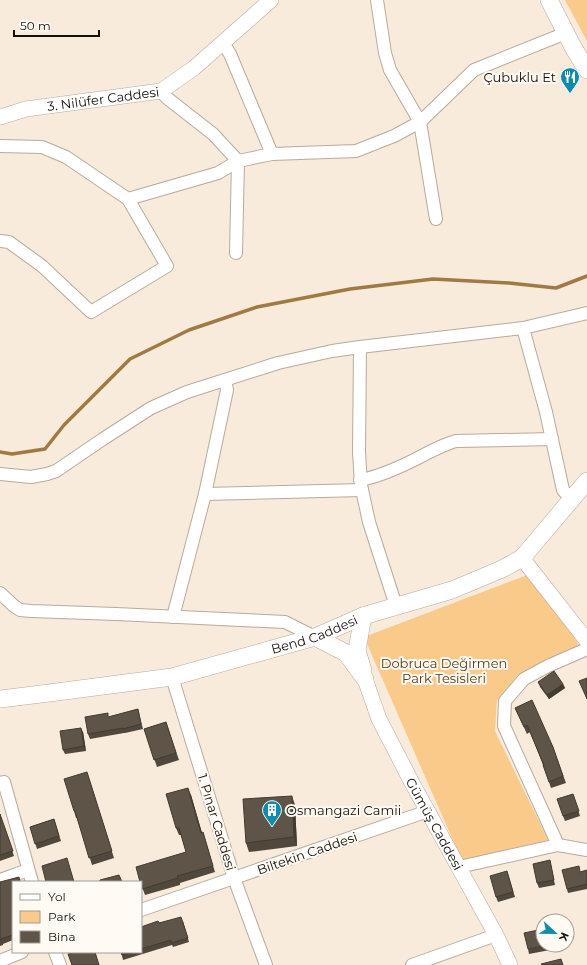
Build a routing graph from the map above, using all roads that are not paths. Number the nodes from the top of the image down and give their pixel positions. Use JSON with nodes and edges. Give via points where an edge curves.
{"nodes":[{"id":1,"x":271,"y":0,"type":"edge"},
{"id":2,"x":377,"y":0,"type":"edge"},
{"id":3,"x":549,"y":0,"type":"edge"},
{"id":4,"x":566,"y":33,"type":"junction"},
{"id":5,"x":223,"y":43,"type":"junction"},
{"id":6,"x":587,"y":70,"type":"edge"},
{"id":7,"x":161,"y":91,"type":"junction"},
{"id":8,"x":0,"y":117,"type":"edge"},
{"id":9,"x":420,"y":122,"type":"junction"},
{"id":10,"x":0,"y":146,"type":"edge"},
{"id":11,"x":272,"y":154,"type":"junction"},
{"id":12,"x":238,"y":161,"type":"junction"},
{"id":13,"x":128,"y":199,"type":"junction"},
{"id":14,"x":436,"y":219,"type":"dead end"},
{"id":15,"x":0,"y":241,"type":"edge"},
{"id":16,"x":236,"y":253,"type":"dead end"},
{"id":17,"x":587,"y":313,"type":"edge"},
{"id":18,"x":524,"y":328,"type":"junction"},
{"id":19,"x":360,"y":347,"type":"junction"},
{"id":20,"x":225,"y":380,"type":"junction"},
{"id":21,"x":552,"y":439,"type":"junction"},
{"id":22,"x":0,"y":474,"type":"edge"},
{"id":23,"x":587,"y":481,"type":"edge"},
{"id":24,"x":361,"y":485,"type":"junction"},
{"id":25,"x":205,"y":494,"type":"junction"},
{"id":26,"x":571,"y":499,"type":"junction"},
{"id":27,"x":522,"y":558,"type":"junction"},
{"id":28,"x":0,"y":593,"type":"edge"},
{"id":29,"x":396,"y":606,"type":"junction"},
{"id":30,"x":363,"y":616,"type":"junction"},
{"id":31,"x":173,"y":617,"type":"junction"},
{"id":32,"x":315,"y":637,"type":"junction"},
{"id":33,"x":587,"y":641,"type":"edge"},
{"id":34,"x":587,"y":649,"type":"edge"},
{"id":35,"x":172,"y":677,"type":"junction"},
{"id":36,"x":365,"y":679,"type":"junction"},
{"id":37,"x":0,"y":699,"type":"edge"},
{"id":38,"x":2,"y":782,"type":"edge"},
{"id":39,"x":428,"y":811,"type":"junction"},
{"id":40,"x":558,"y":845,"type":"junction"},
{"id":41,"x":587,"y":850,"type":"edge"},
{"id":42,"x":459,"y":868,"type":"junction"},
{"id":43,"x":28,"y":870,"type":"junction"},
{"id":44,"x":234,"y":878,"type":"junction"},
{"id":45,"x":0,"y":880,"type":"edge"},
{"id":46,"x":32,"y":881,"type":"edge"},
{"id":47,"x":142,"y":910,"type":"edge"},
{"id":48,"x":496,"y":935,"type":"junction"},
{"id":49,"x":19,"y":953,"type":"edge"},
{"id":50,"x":55,"y":953,"type":"edge"},
{"id":51,"x":0,"y":960,"type":"edge"},
{"id":52,"x":60,"y":965,"type":"edge"},
{"id":53,"x":266,"y":965,"type":"edge"},
{"id":54,"x":412,"y":965,"type":"edge"},
{"id":55,"x":510,"y":965,"type":"edge"}],
"edges":[{"from":1,"to":5,"type":"street","name":"3. Nilüfer Caddesi"},
{"from":2,"to":9,"type":"street","via":[[390,70]]},
{"from":3,"to":4,"type":"main road"},
{"from":4,"to":6,"type":"main road"},
{"from":4,"to":9,"type":"street","via":[[474,70]]},
{"from":5,"to":7,"type":"street","name":"3. Nilüfer Caddesi","via":[[194,68]]},
{"from":5,"to":11,"type":"street"},
{"from":7,"to":8,"type":"street","name":"3. Nilüfer Caddesi","via":[[26,109]]},
{"from":7,"to":12,"type":"street","via":[[213,134]]},
{"from":9,"to":11,"type":"street","via":[[394,136],[356,151]]},
{"from":9,"to":14,"type":"street"},
{"from":10,"to":13,"type":"street","via":[[42,147],[66,157]]},
{"from":11,"to":12,"type":"street"},
{"from":12,"to":13,"type":"street","via":[[218,173]]},
{"from":12,"to":16,"type":"street"},
{"from":13,"to":15,"type":"street","via":[[167,266],[91,312],[42,266],[9,242]]},
{"from":17,"to":18,"type":"street"},
{"from":18,"to":19,"type":"street"},
{"from":18,"to":21,"type":"street"},
{"from":19,"to":20,"type":"street","via":[[278,363]]},
{"from":19,"to":24,"type":"street","via":[[358,452]]},
{"from":20,"to":22,"type":"street","via":[[187,392],[151,408],[56,471],[31,477]]},
{"from":20,"to":25,"type":"street","via":[[227,390]]},
{"from":21,"to":24,"type":"street","via":[[451,442]]},
{"from":21,"to":26,"type":"street","via":[[563,490]]},
{"from":23,"to":26,"type":"main road","name":"Bend Caddesi"},
{"from":24,"to":25,"type":"street"},
{"from":24,"to":29,"type":"street","via":[[369,522]]},
{"from":25,"to":31,"type":"street"},
{"from":26,"to":27,"type":"main road","name":"Bend Caddesi"},
{"from":27,"to":29,"type":"main road","name":"Bend Caddesi","via":[[452,590]]},
{"from":27,"to":33,"type":"street"},
{"from":28,"to":31,"type":"street","via":[[20,610]]},
{"from":29,"to":30,"type":"main road","name":"Bend Caddesi"},
{"from":30,"to":32,"type":"main road","name":"Bend Caddesi"},
{"from":30,"to":36,"type":"main road","via":[[357,650]]},
{"from":31,"to":32,"type":"street","via":[[285,622]]},
{"from":32,"to":35,"type":"main road","name":"Bend Caddesi"},
{"from":32,"to":36,"type":"main road","via":[[346,653]]},
{"from":34,"to":40,"type":"street","via":[[524,679],[505,701],[504,726]]},
{"from":35,"to":37,"type":"main road","name":"Bend Caddesi"},
{"from":35,"to":44,"type":"street","name":"1. Pınar Caddesi"},
{"from":36,"to":39,"type":"street","name":"Gümüş Caddesi","via":[[380,719]]},
{"from":38,"to":43,"type":"street"},
{"from":39,"to":42,"type":"street","name":"Gümüş Caddesi"},
{"from":39,"to":44,"type":"street","name":"Biltekin Caddesi"},
{"from":40,"to":41,"type":"street"},
{"from":40,"to":42,"type":"street"},
{"from":42,"to":48,"type":"street","name":"Gümüş Caddesi"},
{"from":43,"to":45,"type":"street"},
{"from":43,"to":46,"type":"street"},
{"from":44,"to":47,"type":"street","name":"Biltekin Caddesi"},
{"from":44,"to":53,"type":"street","name":"1. Pınar Caddesi"},
{"from":48,"to":54,"type":"street"},
{"from":48,"to":55,"type":"street","name":"Gümüş Caddesi"},
{"from":49,"to":51,"type":"street"},
{"from":50,"to":52,"type":"street"}]}
